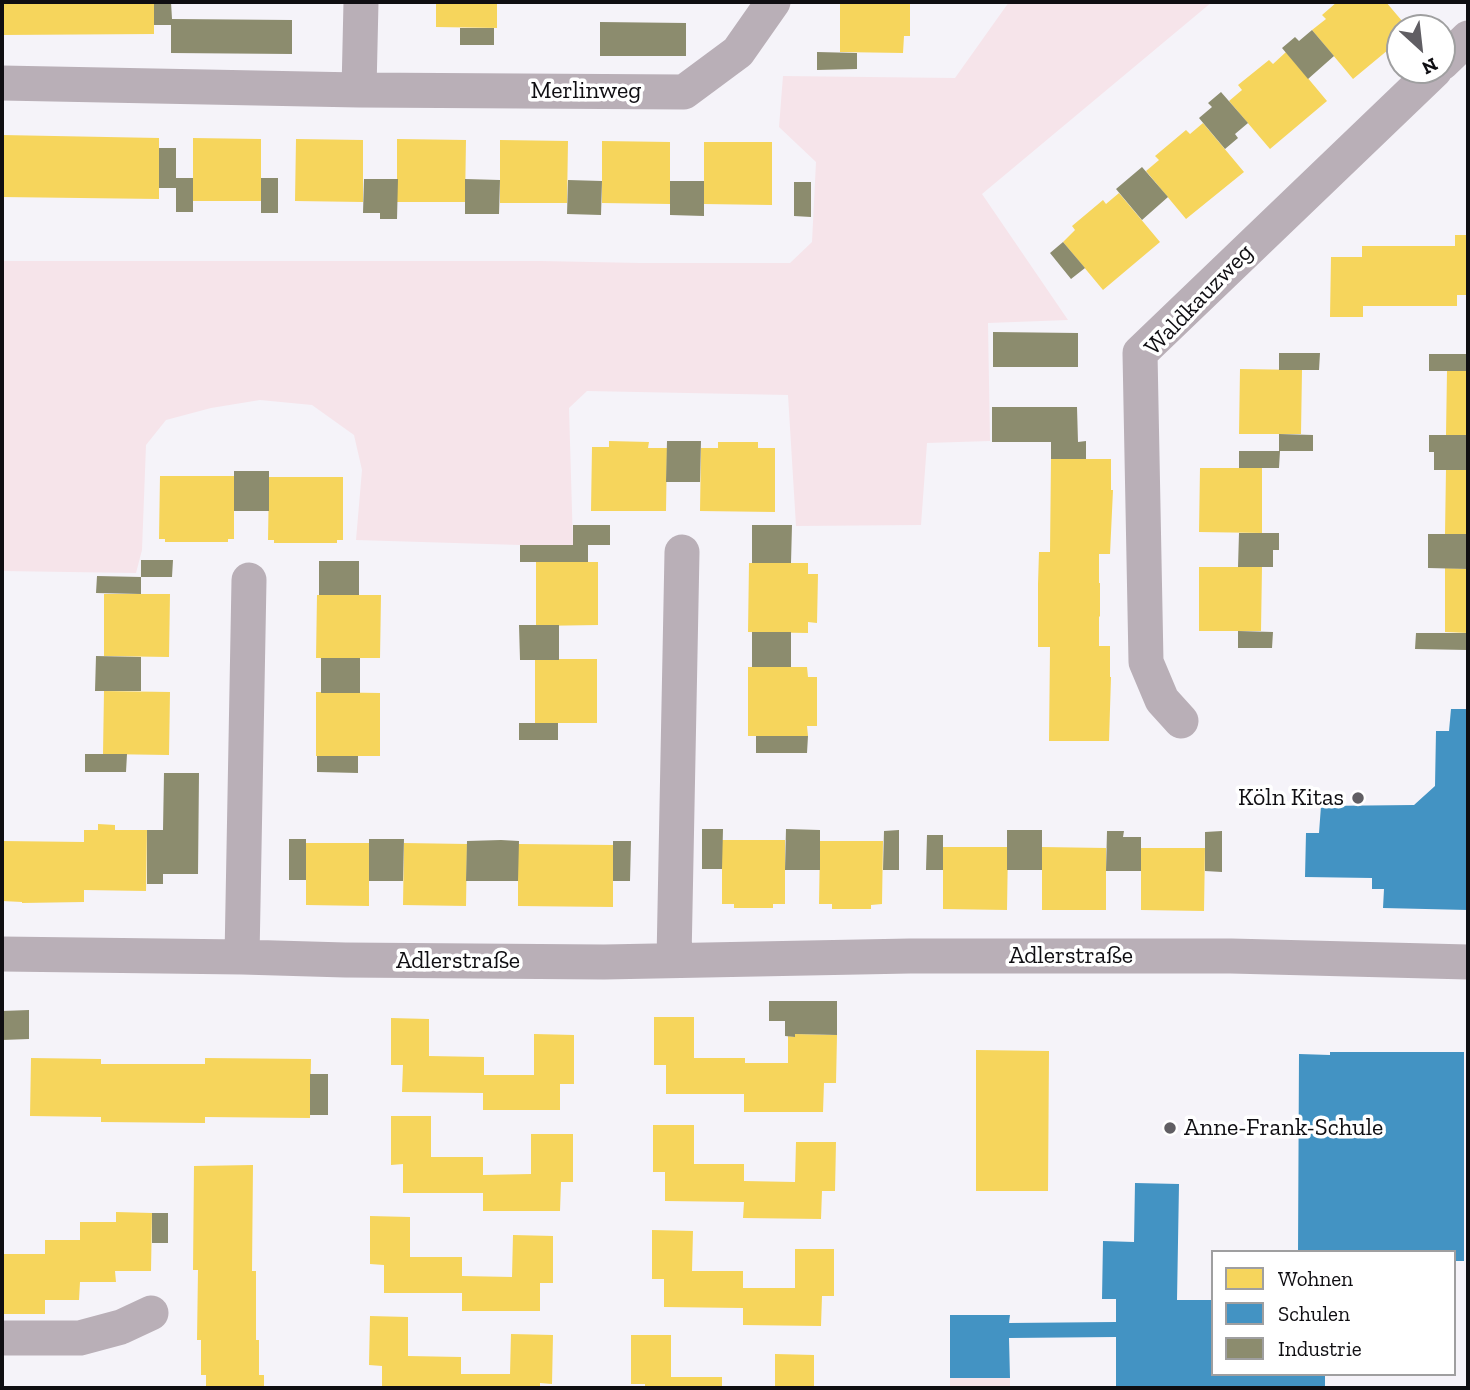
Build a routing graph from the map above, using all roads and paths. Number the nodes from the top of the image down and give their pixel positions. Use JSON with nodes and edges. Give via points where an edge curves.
{"nodes":[{"id":1,"x":361,"y":2,"type":"edge"},
{"id":2,"x":773,"y":2,"type":"edge"},
{"id":3,"x":2,"y":83,"type":"edge"},
{"id":4,"x":1420,"y":84,"type":"edge"},
{"id":5,"x":359,"y":90,"type":"junction"},
{"id":6,"x":682,"y":552,"type":"dead end"},
{"id":7,"x":249,"y":580,"type":"dead end"},
{"id":8,"x":1181,"y":721,"type":"dead end"},
{"id":9,"x":2,"y":954,"type":"edge"},
{"id":10,"x":242,"y":957,"type":"junction"},
{"id":11,"x":674,"y":960,"type":"junction"},
{"id":12,"x":1468,"y":962,"type":"edge"},
{"id":13,"x":150,"y":1313,"type":"dead end"},
{"id":14,"x":2,"y":1338,"type":"edge"}],
"edges":[{"from":1,"to":5,"type":"street"},
{"from":2,"to":5,"type":"street","name":"Merlinweg","via":[[738,52],[684,92]]},
{"from":3,"to":5,"type":"street","name":"Merlinweg"},
{"from":4,"to":8,"type":"street","name":"Waldkauzweg","via":[[1140,353],[1146,662],[1162,700]]},
{"from":6,"to":11,"type":"street"},
{"from":7,"to":10,"type":"street"},
{"from":9,"to":10,"type":"street","name":"Adlerstraße"},
{"from":10,"to":11,"type":"street","name":"Adlerstraße"},
{"from":11,"to":12,"type":"street","name":"Adlerstraße","via":[[1231,956]]},
{"from":13,"to":14,"type":"street","via":[[80,1338]]}]}
